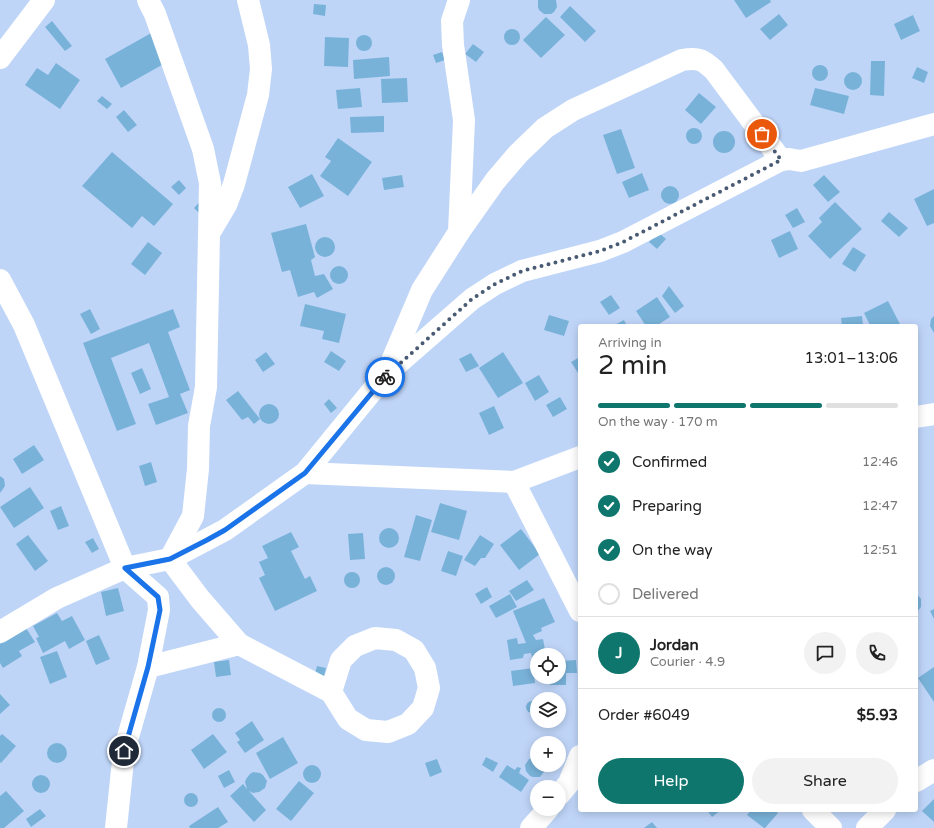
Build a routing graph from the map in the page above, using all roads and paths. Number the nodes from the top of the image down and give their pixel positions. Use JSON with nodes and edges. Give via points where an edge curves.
{"nodes":[{"id":1,"x":44,"y":0,"type":"edge"},
{"id":2,"x":148,"y":0,"type":"edge"},
{"id":3,"x":248,"y":0,"type":"edge"},
{"id":4,"x":459,"y":0,"type":"edge"},
{"id":5,"x":0,"y":58,"type":"edge"},
{"id":6,"x":934,"y":124,"type":"edge"},
{"id":7,"x":781,"y":160,"type":"junction"},
{"id":8,"x":210,"y":232,"type":"junction"},
{"id":9,"x":459,"y":232,"type":"junction"},
{"id":10,"x":0,"y":280,"type":"edge"},
{"id":11,"x":386,"y":374,"type":"junction"},
{"id":12,"x":934,"y":414,"type":"edge"},
{"id":13,"x":918,"y":417,"type":"edge"},
{"id":14,"x":578,"y":458,"type":"edge"},
{"id":15,"x":305,"y":473,"type":"junction"},
{"id":16,"x":514,"y":482,"type":"junction"},
{"id":17,"x":170,"y":559,"type":"junction"},
{"id":18,"x":125,"y":568,"type":"junction"},
{"id":19,"x":578,"y":607,"type":"edge"},
{"id":20,"x":0,"y":632,"type":"edge"},
{"id":21,"x":239,"y":644,"type":"junction"},
{"id":22,"x":148,"y":667,"type":"junction"},
{"id":23,"x":331,"y":692,"type":"junction"},
{"id":24,"x":578,"y":761,"type":"edge"},
{"id":25,"x":934,"y":770,"type":"edge"},
{"id":26,"x":918,"y":780,"type":"edge"},
{"id":27,"x":566,"y":787,"type":"edge"},
{"id":28,"x":815,"y":812,"type":"edge"},
{"id":29,"x":883,"y":812,"type":"edge"},
{"id":30,"x":542,"y":816,"type":"edge"},
{"id":31,"x":116,"y":828,"type":"edge"},
{"id":32,"x":531,"y":828,"type":"edge"},
{"id":33,"x":831,"y":828,"type":"edge"},
{"id":34,"x":867,"y":828,"type":"edge"}],
"edges":[{"from":1,"to":5,"type":"street"},
{"from":2,"to":8,"type":"street","via":[[202,149],[210,183]]},
{"from":3,"to":8,"type":"street","via":[[259,45],[261,69],[258,95],[234,184],[226,205]]},
{"from":4,"to":9,"type":"street","via":[[452,21],[464,120]]},
{"from":6,"to":7,"type":"street","via":[[802,161]]},
{"from":7,"to":9,"type":"street","via":[[714,70],[704,60],[682,60],[573,110],[545,128],[495,181]]},
{"from":7,"to":11,"type":"street","via":[[623,242],[600,251],[522,271],[495,284],[472,299]]},
{"from":8,"to":17,"type":"street","via":[[206,387],[199,426],[193,516]]},
{"from":9,"to":11,"type":"street","via":[[422,290]]},
{"from":10,"to":18,"type":"street","via":[[24,325]]},
{"from":11,"to":15,"type":"street"},
{"from":12,"to":13,"type":"street"},
{"from":14,"to":16,"type":"street"},
{"from":15,"to":16,"type":"street"},
{"from":15,"to":17,"type":"street","via":[[225,530]]},
{"from":16,"to":19,"type":"street"},
{"from":17,"to":18,"type":"street"},
{"from":17,"to":21,"type":"street"},
{"from":18,"to":20,"type":"street","via":[[57,598]]},
{"from":18,"to":22,"type":"street","via":[[158,597],[160,610]]},
{"from":21,"to":22,"type":"street"},
{"from":21,"to":23,"type":"street"},
{"from":22,"to":31,"type":"street","via":[[124,751]]},
{"from":23,"to":23,"type":"street","via":[[341,660],[355,646],[375,638],[396,640],[414,650],[425,668],[428,688],[423,708],[408,724],[388,732],[366,730],[348,720]]},
{"from":24,"to":27,"type":"street"},
{"from":25,"to":26,"type":"street"},
{"from":28,"to":33,"type":"street"},
{"from":29,"to":34,"type":"street"},
{"from":30,"to":32,"type":"street"}]}
